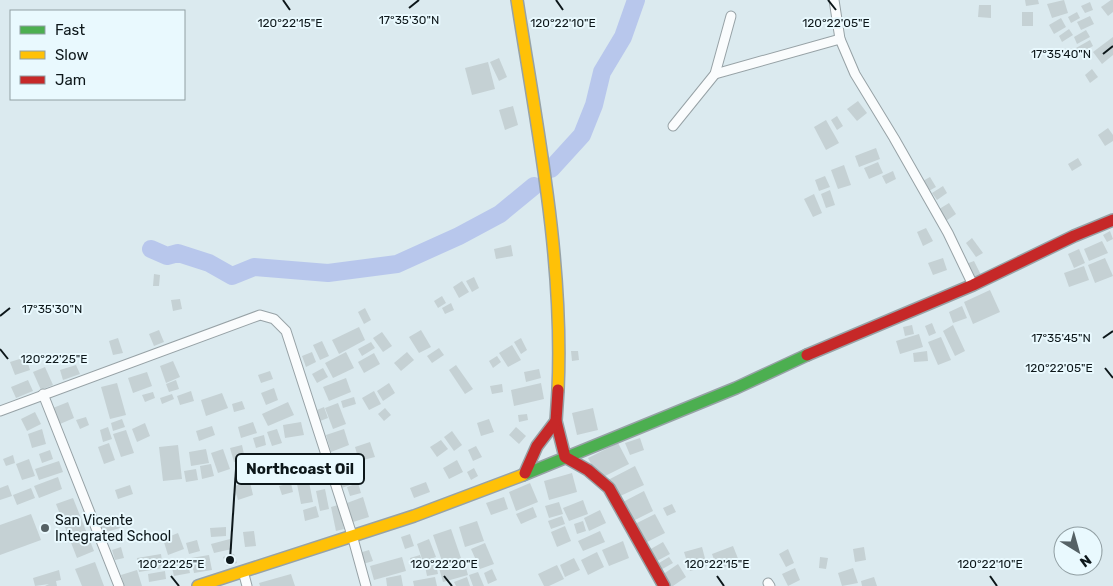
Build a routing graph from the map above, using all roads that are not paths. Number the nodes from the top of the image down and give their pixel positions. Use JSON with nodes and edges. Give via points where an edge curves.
{"nodes":[{"id":1,"x":517,"y":0,"type":"edge"},
{"id":2,"x":834,"y":0,"type":"edge"},
{"id":3,"x":731,"y":16,"type":"dead end"},
{"id":4,"x":840,"y":39,"type":"junction"},
{"id":5,"x":715,"y":74,"type":"junction"},
{"id":6,"x":673,"y":126,"type":"dead end"},
{"id":7,"x":1113,"y":220,"type":"edge"},
{"id":8,"x":973,"y":285,"type":"junction"},
{"id":9,"x":43,"y":394,"type":"junction"},
{"id":10,"x":0,"y":411,"type":"edge"},
{"id":11,"x":556,"y":421,"type":"junction"},
{"id":12,"x":565,"y":457,"type":"junction"},
{"id":13,"x":525,"y":474,"type":"junction"},
{"id":14,"x":352,"y":535,"type":"junction"},
{"id":15,"x":243,"y":571,"type":"junction"},
{"id":16,"x":119,"y":586,"type":"edge"},
{"id":17,"x":198,"y":586,"type":"edge"},
{"id":18,"x":248,"y":586,"type":"edge"},
{"id":19,"x":366,"y":586,"type":"edge"},
{"id":20,"x":664,"y":586,"type":"edge"}],
"edges":[{"from":1,"to":11,"type":"main road","via":[[544,172],[556,279],[559,363]]},
{"from":2,"to":4,"type":"street"},
{"from":3,"to":5,"type":"street"},
{"from":4,"to":5,"type":"street"},
{"from":4,"to":8,"type":"street","via":[[855,74],[948,232]]},
{"from":5,"to":6,"type":"street"},
{"from":7,"to":8,"type":"main road"},
{"from":8,"to":12,"type":"main road","via":[[736,388]]},
{"from":9,"to":10,"type":"street"},
{"from":9,"to":14,"type":"street","via":[[260,315],[274,319],[286,331]]},
{"from":9,"to":16,"type":"street"},
{"from":11,"to":12,"type":"main road"},
{"from":11,"to":13,"type":"main road","via":[[537,446]]},
{"from":12,"to":13,"type":"main road"},
{"from":12,"to":20,"type":"main road","via":[[588,470],[609,488]]},
{"from":13,"to":14,"type":"main road","via":[[414,516]]},
{"from":14,"to":15,"type":"main road"},
{"from":14,"to":19,"type":"street"},
{"from":15,"to":17,"type":"main road"},
{"from":15,"to":18,"type":"street"}]}
